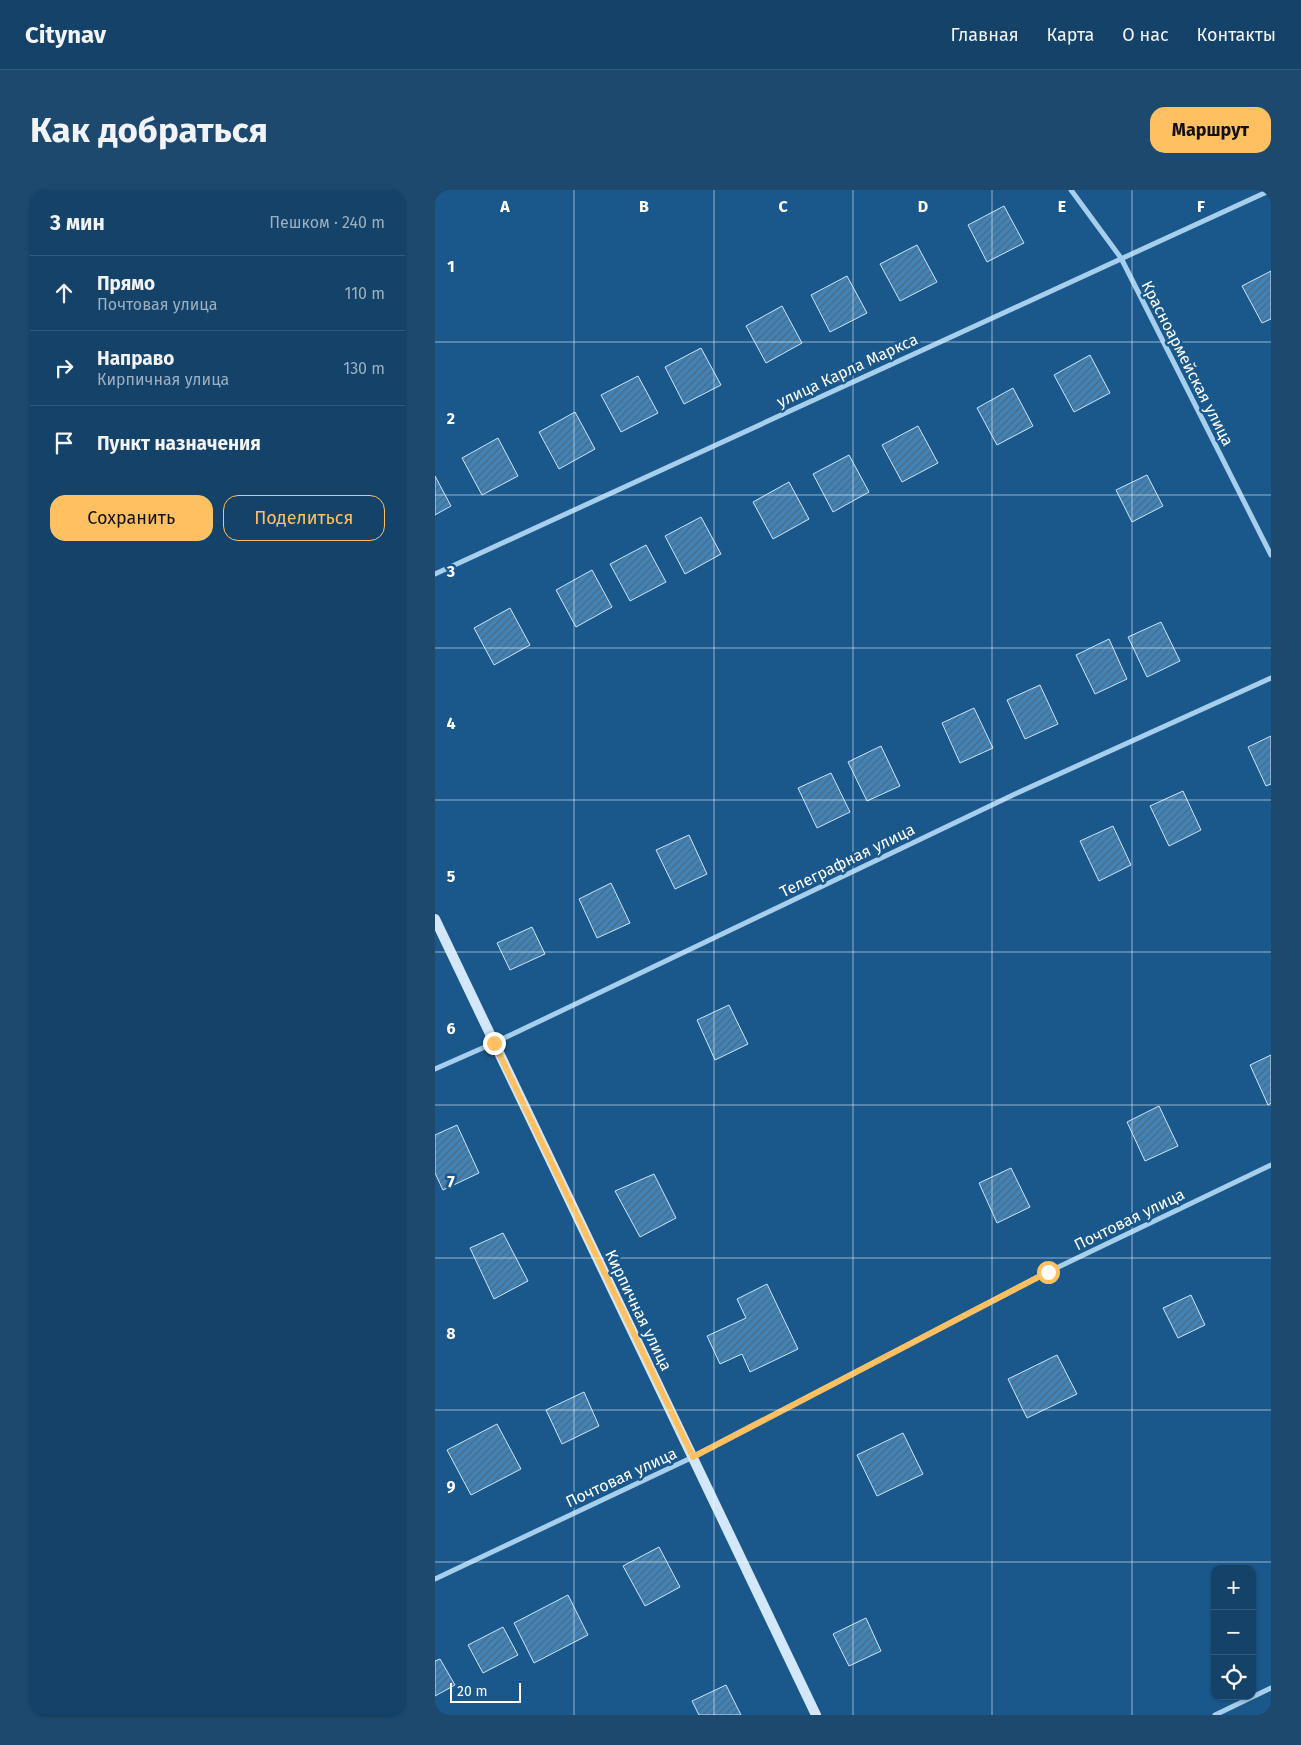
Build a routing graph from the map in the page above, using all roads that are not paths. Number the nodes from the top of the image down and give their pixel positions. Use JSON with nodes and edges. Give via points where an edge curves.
{"nodes":[{"id":1,"x":1071,"y":190,"type":"edge"},
{"id":2,"x":1271,"y":190,"type":"edge"},
{"id":3,"x":1121,"y":258,"type":"junction"},
{"id":4,"x":1271,"y":555,"type":"edge"},
{"id":5,"x":435,"y":574,"type":"edge"},
{"id":6,"x":1271,"y":678,"type":"edge"},
{"id":7,"x":435,"y":918,"type":"edge"},
{"id":8,"x":494,"y":1043,"type":"junction"},
{"id":9,"x":435,"y":1069,"type":"edge"},
{"id":10,"x":1271,"y":1165,"type":"edge"},
{"id":11,"x":693,"y":1457,"type":"junction"},
{"id":12,"x":435,"y":1579,"type":"edge"},
{"id":13,"x":1271,"y":1688,"type":"edge"},
{"id":14,"x":816,"y":1715,"type":"edge"},
{"id":15,"x":1215,"y":1715,"type":"edge"}],
"edges":[{"from":1,"to":3,"type":"street","name":"Красноармейская улица"},
{"from":2,"to":3,"type":"street","name":"улица Карла Маркса"},
{"from":3,"to":4,"type":"street","name":"Красноармейская улица"},
{"from":3,"to":5,"type":"street","name":"улица Карла Маркса"},
{"from":6,"to":8,"type":"street","name":"Телеграфная улица","via":[[1015,794]]},
{"from":7,"to":8,"type":"street","name":"Кирпичная улица"},
{"from":8,"to":9,"type":"street","name":"Телеграфная улица"},
{"from":8,"to":11,"type":"street","name":"Кирпичная улица"},
{"from":10,"to":11,"type":"street","name":"Почтовая улица","via":[[1048,1272]]},
{"from":11,"to":12,"type":"street","name":"Почтовая улица"},
{"from":11,"to":14,"type":"street","name":"Кирпичная улица"},
{"from":13,"to":15,"type":"street"}]}
